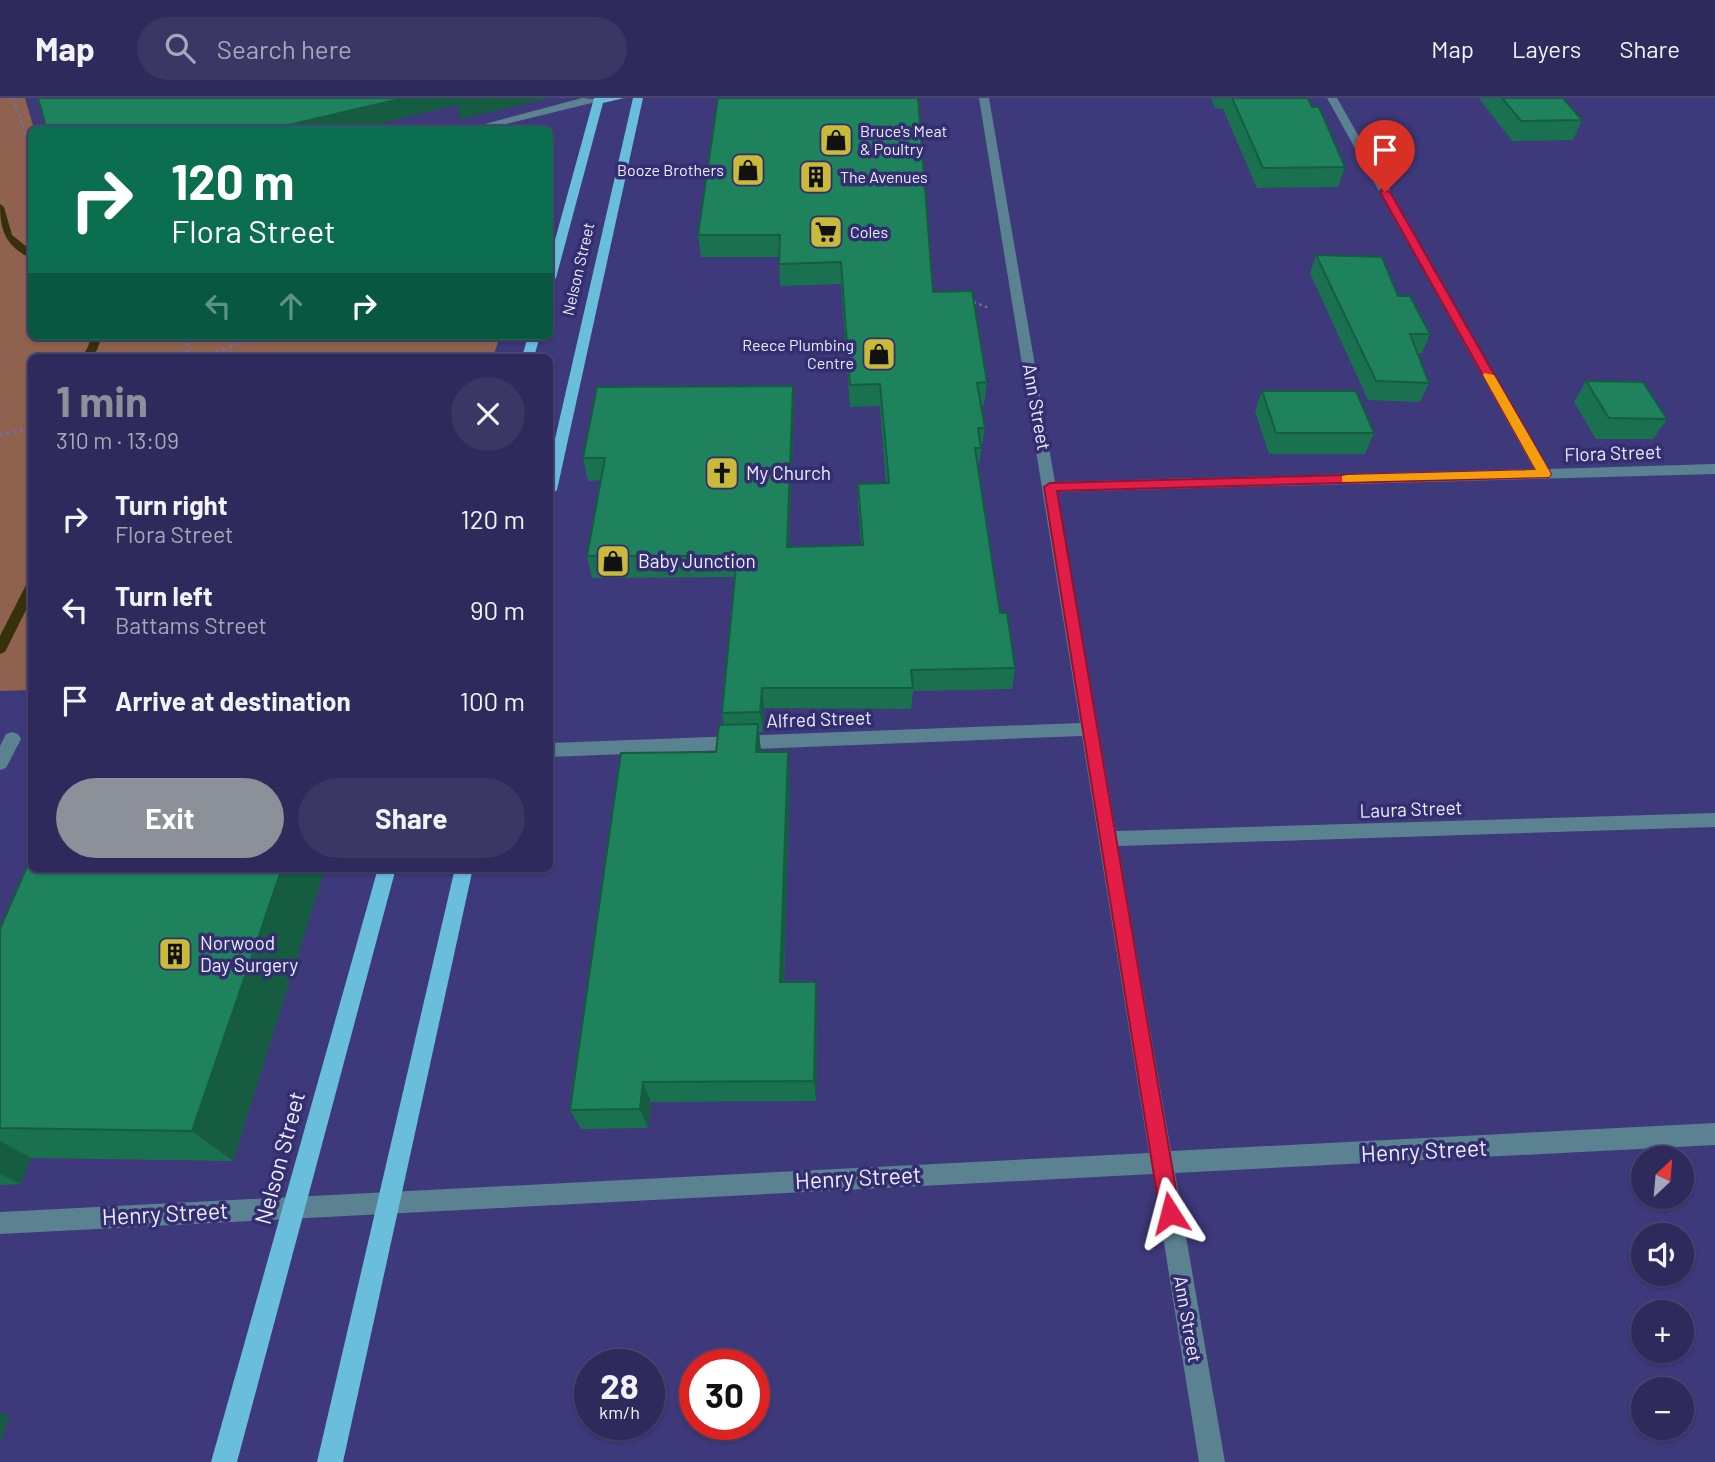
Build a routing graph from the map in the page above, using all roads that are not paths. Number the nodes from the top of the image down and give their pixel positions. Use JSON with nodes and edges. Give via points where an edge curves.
{"nodes":[{"id":1,"x":619,"y":98,"type":"edge"},
{"id":2,"x":638,"y":98,"type":"edge"},
{"id":3,"x":984,"y":98,"type":"edge"},
{"id":4,"x":1332,"y":98,"type":"edge"},
{"id":5,"x":599,"y":99,"type":"edge"},
{"id":6,"x":483,"y":126,"type":"edge"},
{"id":7,"x":553,"y":267,"type":"edge"},
{"id":8,"x":1715,"y":469,"type":"edge"},
{"id":9,"x":1544,"y":474,"type":"junction"},
{"id":10,"x":553,"y":477,"type":"edge"},
{"id":11,"x":1050,"y":487,"type":"junction"},
{"id":12,"x":1091,"y":729,"type":"junction"},
{"id":13,"x":12,"y":739,"type":"dead end"},
{"id":14,"x":553,"y":750,"type":"edge"},
{"id":15,"x":0,"y":763,"type":"edge"},
{"id":16,"x":1715,"y":820,"type":"edge"},
{"id":17,"x":1109,"y":839,"type":"junction"},
{"id":18,"x":386,"y":872,"type":"edge"},
{"id":19,"x":463,"y":872,"type":"edge"},
{"id":20,"x":1715,"y":1134,"type":"edge"},
{"id":21,"x":1163,"y":1164,"type":"junction"},
{"id":22,"x":389,"y":1202,"type":"junction"},
{"id":23,"x":294,"y":1206,"type":"junction"},
{"id":24,"x":0,"y":1223,"type":"edge"},
{"id":25,"x":224,"y":1462,"type":"edge"},
{"id":26,"x":330,"y":1462,"type":"edge"},
{"id":27,"x":1212,"y":1462,"type":"edge"}],
"edges":[{"from":1,"to":5,"type":"main road"},
{"from":2,"to":10,"type":"main road","name":"Nelson Street"},
{"from":3,"to":11,"type":"street","name":"Ann Street"},
{"from":4,"to":9,"type":"street"},
{"from":5,"to":6,"type":"street"},
{"from":5,"to":7,"type":"main road","name":"Nelson Street"},
{"from":8,"to":9,"type":"street","name":"Flora Street"},
{"from":9,"to":11,"type":"street","name":"Flora Street"},
{"from":11,"to":12,"type":"street","name":"Ann Street"},
{"from":12,"to":14,"type":"street","name":"Alfred Street"},
{"from":12,"to":17,"type":"street","name":"Ann Street"},
{"from":13,"to":15,"type":"street"},
{"from":16,"to":17,"type":"street","name":"Laura Street"},
{"from":17,"to":21,"type":"street","name":"Ann Street"},
{"from":18,"to":23,"type":"main road","name":"Nelson Street"},
{"from":19,"to":22,"type":"main road"},
{"from":20,"to":21,"type":"street","name":"Henry Street"},
{"from":21,"to":22,"type":"street","name":"Henry Street"},
{"from":21,"to":27,"type":"street","name":"Ann Street"},
{"from":22,"to":23,"type":"street","name":"Henry Street"},
{"from":22,"to":26,"type":"main road"},
{"from":23,"to":24,"type":"street","name":"Henry Street"},
{"from":23,"to":25,"type":"main road","name":"Nelson Street"}]}
